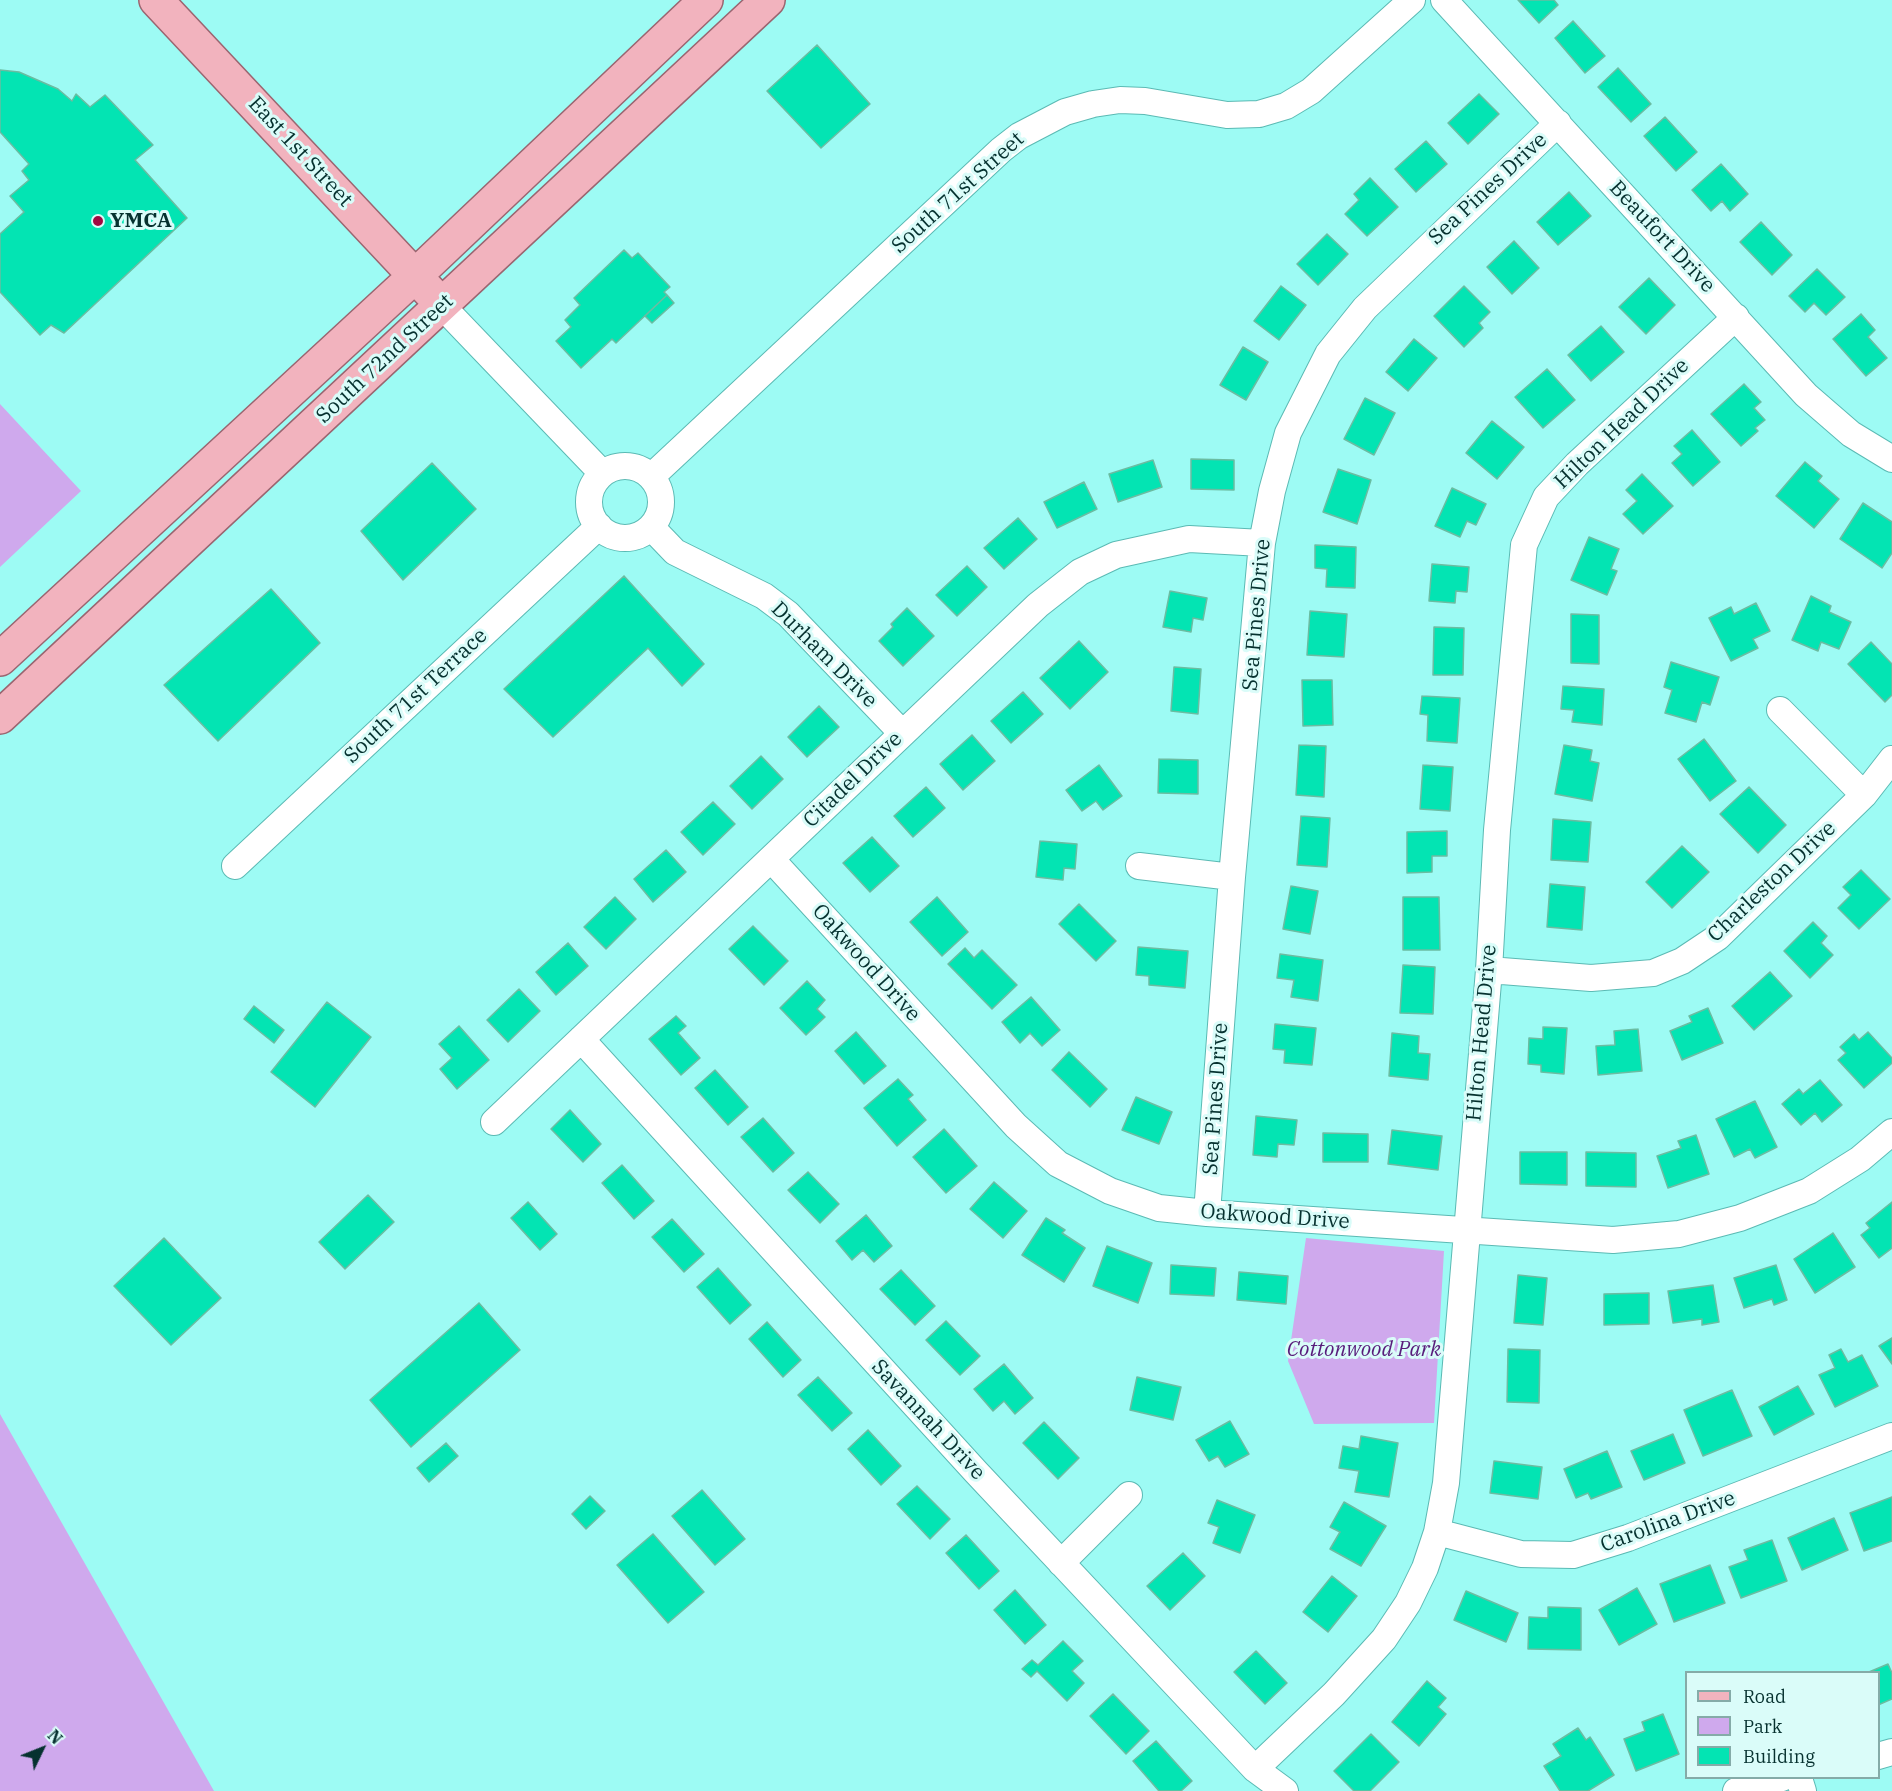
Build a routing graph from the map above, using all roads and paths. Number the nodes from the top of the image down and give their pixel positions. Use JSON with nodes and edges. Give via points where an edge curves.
{"nodes":[{"id":1,"x":156,"y":0,"type":"edge"},
{"id":2,"x":706,"y":0,"type":"edge"},
{"id":3,"x":768,"y":0,"type":"edge"},
{"id":4,"x":1412,"y":0,"type":"edge"},
{"id":5,"x":1444,"y":0,"type":"edge"},
{"id":6,"x":1558,"y":123,"type":"junction"},
{"id":7,"x":415,"y":276,"type":"junction"},
{"id":8,"x":442,"y":306,"type":"junction"},
{"id":9,"x":1736,"y":317,"type":"junction"},
{"id":10,"x":1892,"y":459,"type":"edge"},
{"id":11,"x":602,"y":473,"type":"junction"},
{"id":12,"x":651,"y":477,"type":"junction"},
{"id":13,"x":598,"y":526,"type":"junction"},
{"id":14,"x":651,"y":527,"type":"junction"},
{"id":15,"x":1262,"y":543,"type":"junction"},
{"id":16,"x":0,"y":659,"type":"edge"},
{"id":17,"x":1780,"y":710,"type":"dead end"},
{"id":18,"x":0,"y":717,"type":"edge"},
{"id":19,"x":902,"y":733,"type":"junction"},
{"id":20,"x":1892,"y":759,"type":"edge"},
{"id":21,"x":1864,"y":795,"type":"junction"},
{"id":22,"x":771,"y":859,"type":"junction"},
{"id":23,"x":235,"y":866,"type":"dead end"},
{"id":24,"x":1139,"y":866,"type":"dead end"},
{"id":25,"x":1232,"y":877,"type":"junction"},
{"id":26,"x":1488,"y":970,"type":"junction"},
{"id":27,"x":581,"y":1039,"type":"junction"},
{"id":28,"x":494,"y":1122,"type":"dead end"},
{"id":29,"x":1892,"y":1132,"type":"edge"},
{"id":30,"x":1207,"y":1213,"type":"junction"},
{"id":31,"x":1465,"y":1229,"type":"junction"},
{"id":32,"x":1892,"y":1436,"type":"edge"},
{"id":33,"x":1129,"y":1495,"type":"dead end"},
{"id":34,"x":1437,"y":1532,"type":"junction"},
{"id":35,"x":1061,"y":1563,"type":"junction"},
{"id":36,"x":1255,"y":1769,"type":"junction"},
{"id":37,"x":1778,"y":1779,"type":"edge"},
{"id":38,"x":1285,"y":1791,"type":"edge"},
{"id":39,"x":1736,"y":1791,"type":"edge"}],
"edges":[{"from":1,"to":7,"type":"main road","name":"East 1st Street"},
{"from":2,"to":7,"type":"main road","name":"South 72nd Street"},
{"from":3,"to":8,"type":"main road","name":"South 72nd Street"},
{"from":4,"to":12,"type":"street","name":"South 71st Street","via":[[1311,91],[1286,106],[1259,114],[1227,115],[1120,100],[1065,112],[1019,136]]},
{"from":5,"to":6,"type":"street","name":"Beaufort Drive"},
{"from":6,"to":9,"type":"street","name":"Beaufort Drive"},
{"from":6,"to":15,"type":"street","name":"Sea Pines Drive","via":[[1409,263],[1328,354],[1288,433]]},
{"from":7,"to":8,"type":"main road","name":"East 1st Street"},
{"from":7,"to":16,"type":"main road","name":"South 72nd Street"},
{"from":8,"to":11,"type":"street"},
{"from":8,"to":18,"type":"main road","name":"South 72nd Street"},
{"from":9,"to":10,"type":"street","name":"Beaufort Drive","via":[[1806,395],[1851,434]]},
{"from":9,"to":26,"type":"street","name":"Hilton Head Drive","via":[[1546,497],[1524,545]]},
{"from":11,"to":12,"type":"street","via":[[622,465],[639,468]]},
{"from":11,"to":13,"type":"street","via":[[592,485],[589,502]]},
{"from":12,"to":14,"type":"street","via":[[660,491],[661,505]]},
{"from":13,"to":14,"type":"street","via":[[624,538]]},
{"from":13,"to":23,"type":"street","name":"South 71st Terrace"},
{"from":14,"to":19,"type":"street","name":"Durham Drive","via":[[675,552],[764,596],[788,614]]},
{"from":15,"to":19,"type":"street","name":"Citadel Drive","via":[[1189,539],[1116,555],[1080,572],[1038,604]]},
{"from":15,"to":25,"type":"street","name":"Sea Pines Drive"},
{"from":17,"to":21,"type":"street"},
{"from":19,"to":22,"type":"street","name":"Citadel Drive"},
{"from":20,"to":21,"type":"street","name":"Charleston Drive"},
{"from":21,"to":26,"type":"street","name":"Charleston Drive","via":[[1718,937],[1682,961],[1653,973],[1591,978]]},
{"from":22,"to":27,"type":"street","name":"Citadel Drive"},
{"from":22,"to":30,"type":"street","name":"Oakwood Drive","via":[[1008,1117],[1059,1164],[1110,1191],[1158,1208]]},
{"from":24,"to":25,"type":"street"},
{"from":25,"to":30,"type":"street","name":"Sea Pines Drive"},
{"from":26,"to":31,"type":"street","name":"Hilton Head Drive"},
{"from":27,"to":28,"type":"street","name":"Citadel Drive"},
{"from":27,"to":35,"type":"street","name":"Savannah Drive"},
{"from":29,"to":31,"type":"street","name":"Oakwood Drive","via":[[1860,1159],[1809,1191],[1740,1218],[1679,1234],[1613,1240]]},
{"from":30,"to":31,"type":"street","name":"Oakwood Drive"},
{"from":31,"to":34,"type":"street","name":"Hilton Head Drive","via":[[1446,1483]]},
{"from":32,"to":34,"type":"street","name":"Carolina Drive","via":[[1628,1538],[1573,1555],[1521,1554]]},
{"from":33,"to":35,"type":"street"},
{"from":34,"to":36,"type":"street","name":"Hilton Head Drive","via":[[1408,1603],[1384,1639],[1334,1694]]},
{"from":35,"to":36,"type":"street","name":"Savannah Drive"},
{"from":36,"to":38,"type":"street","name":"Savannah Drive"},
{"from":37,"to":39,"type":"street"}]}
